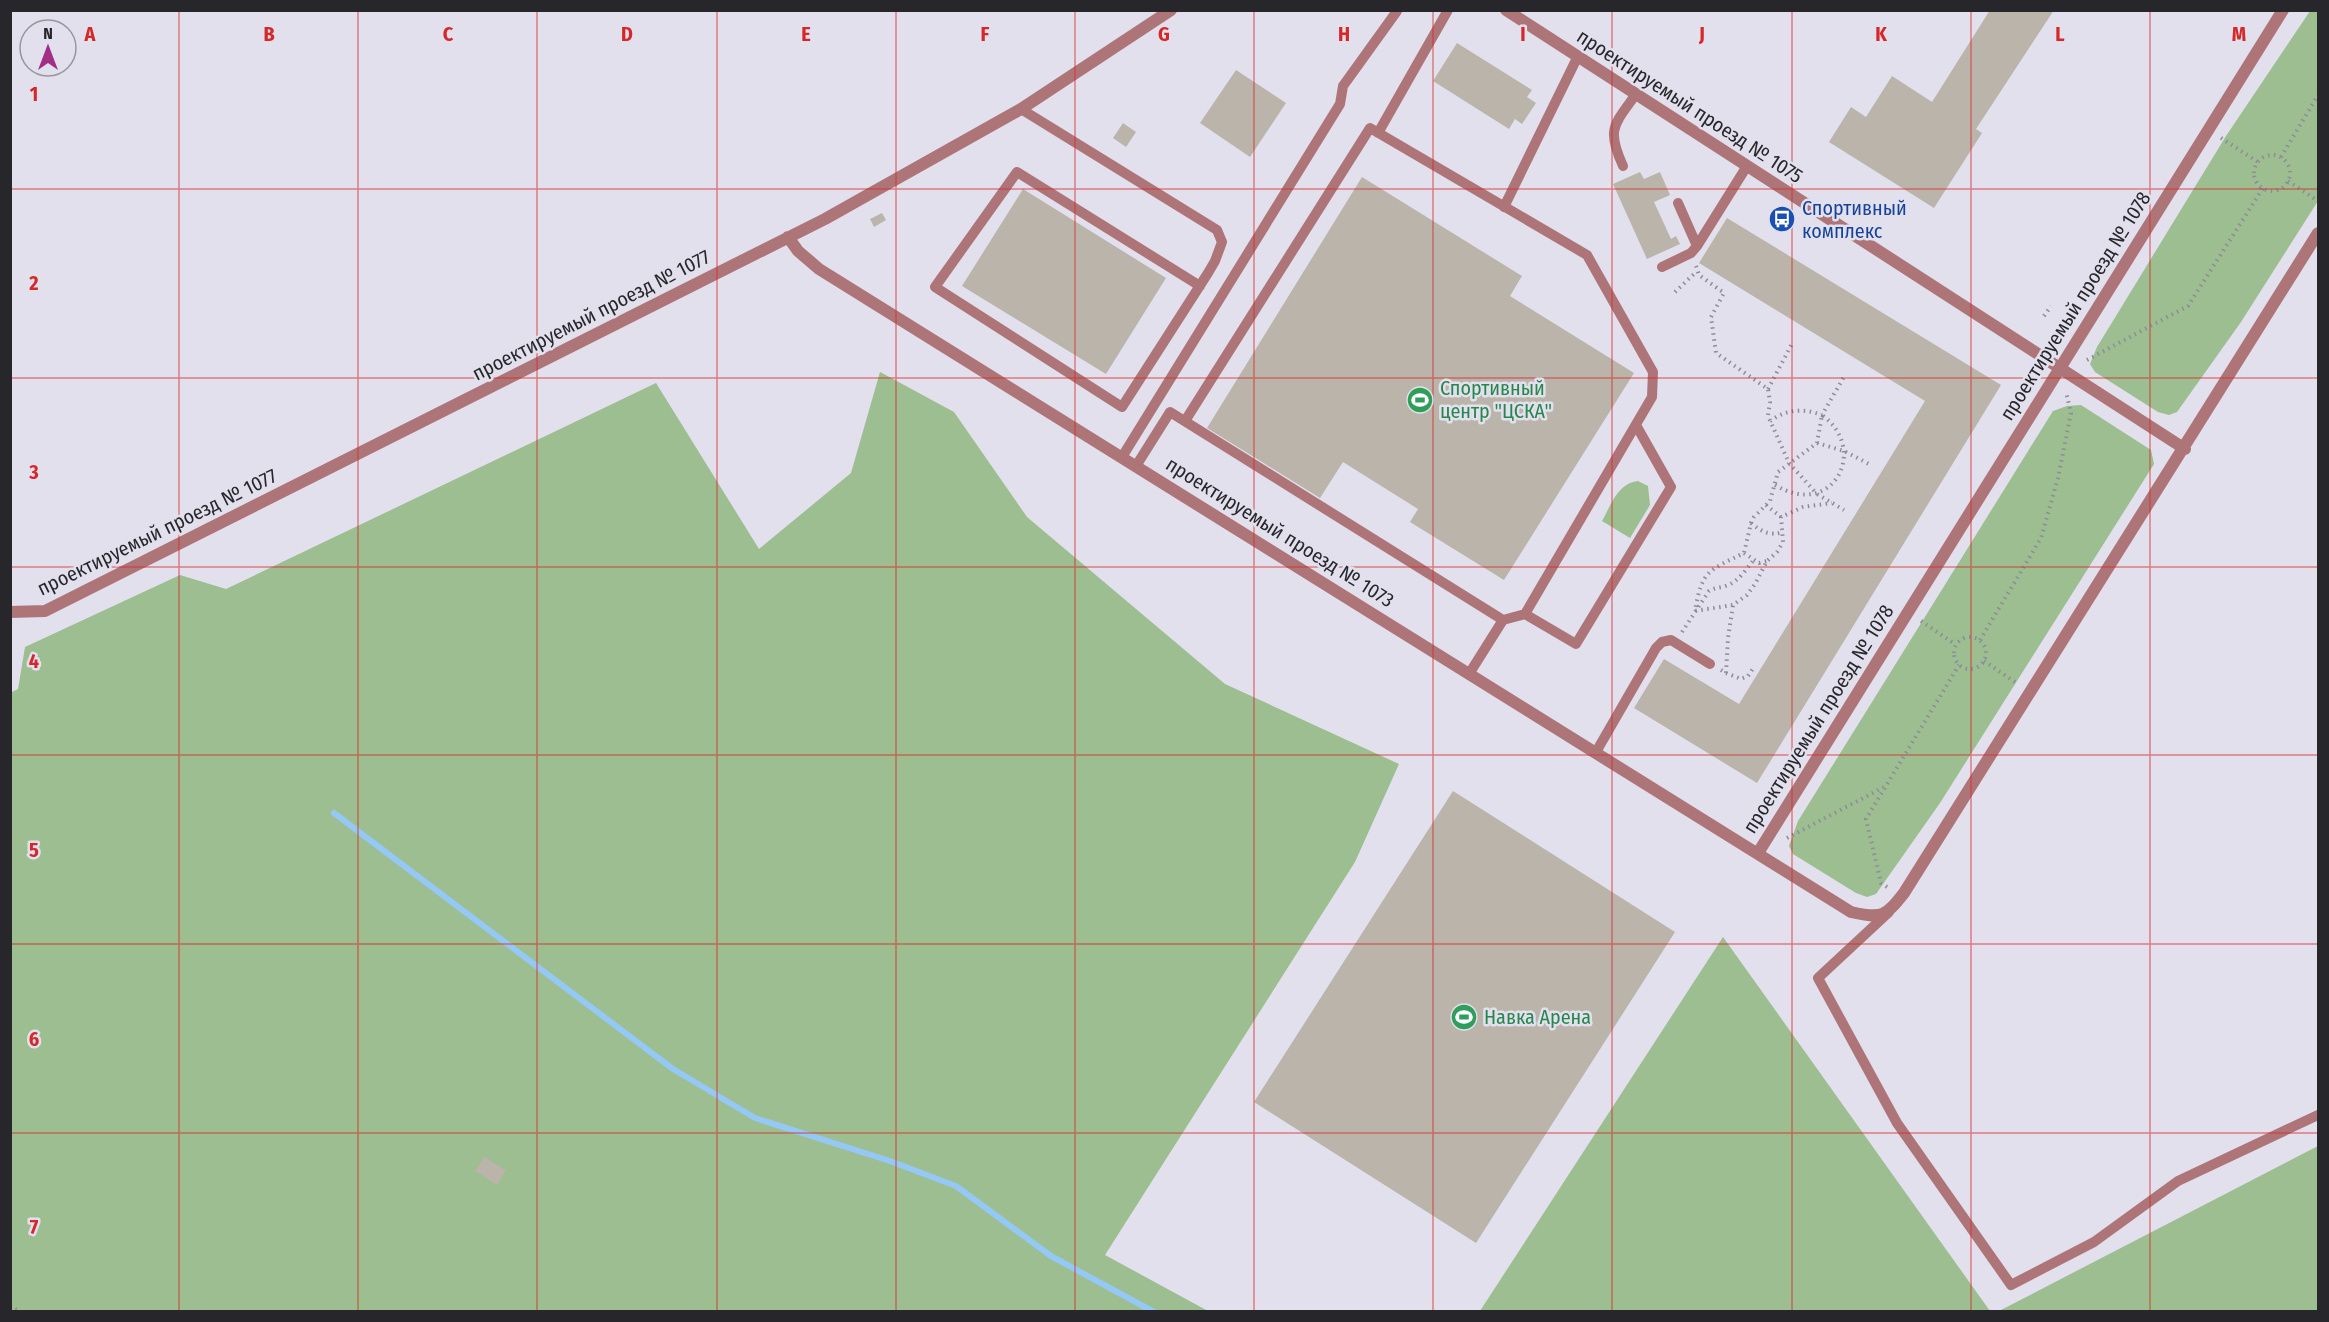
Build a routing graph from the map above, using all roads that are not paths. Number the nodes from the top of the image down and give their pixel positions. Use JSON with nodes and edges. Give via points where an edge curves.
{"nodes":[{"id":1,"x":1171,"y":10,"type":"edge"},
{"id":2,"x":1448,"y":10,"type":"edge"},
{"id":3,"x":1506,"y":10,"type":"edge"},
{"id":4,"x":2283,"y":10,"type":"edge"},
{"id":5,"x":1397,"y":11,"type":"edge"},
{"id":6,"x":1578,"y":56,"type":"junction"},
{"id":7,"x":1636,"y":94,"type":"junction"},
{"id":8,"x":1021,"y":109,"type":"junction"},
{"id":9,"x":1378,"y":133,"type":"junction"},
{"id":10,"x":1623,"y":166,"type":"dead end"},
{"id":11,"x":1747,"y":166,"type":"junction"},
{"id":12,"x":1678,"y":202,"type":"dead end"},
{"id":13,"x":1504,"y":207,"type":"junction"},
{"id":14,"x":2319,"y":233,"type":"edge"},
{"id":15,"x":788,"y":237,"type":"junction"},
{"id":16,"x":1694,"y":249,"type":"junction"},
{"id":17,"x":1662,"y":267,"type":"dead end"},
{"id":18,"x":1200,"y":286,"type":"junction"},
{"id":19,"x":2059,"y":368,"type":"junction"},
{"id":20,"x":1185,"y":421,"type":"junction"},
{"id":21,"x":1636,"y":425,"type":"junction"},
{"id":22,"x":2185,"y":449,"type":"junction"},
{"id":23,"x":1122,"y":457,"type":"junction"},
{"id":24,"x":1136,"y":466,"type":"junction"},
{"id":25,"x":10,"y":612,"type":"edge"},
{"id":26,"x":1525,"y":614,"type":"junction"},
{"id":27,"x":1503,"y":620,"type":"junction"},
{"id":28,"x":1710,"y":664,"type":"road end"},
{"id":29,"x":1469,"y":674,"type":"junction"},
{"id":30,"x":1596,"y":752,"type":"junction"},
{"id":31,"x":1758,"y":853,"type":"junction"},
{"id":32,"x":1889,"y":911,"type":"junction"},
{"id":33,"x":2319,"y":1115,"type":"edge"}],
"edges":[{"from":1,"to":8,"type":"street","name":"проектируемый проезд № 1077"},
{"from":2,"to":9,"type":"lane"},
{"from":3,"to":6,"type":"street","name":"проектируемый проезд № 1075"},
{"from":4,"to":19,"type":"street","name":"проектируемый проезд № 1078"},
{"from":5,"to":23,"type":"lane","via":[[1343,86],[1340,104]]},
{"from":6,"to":7,"type":"street","name":"проектируемый проезд № 1075"},
{"from":6,"to":13,"type":"lane"},
{"from":7,"to":10,"type":"lane","via":[[1613,132]]},
{"from":7,"to":11,"type":"street","name":"проектируемый проезд № 1075"},
{"from":8,"to":15,"type":"street","name":"проектируемый проезд № 1077"},
{"from":8,"to":18,"type":"lane","via":[[1216,230],[1222,242]]},
{"from":9,"to":13,"type":"lane"},
{"from":9,"to":20,"type":"lane","via":[[1370,128]]},
{"from":11,"to":16,"type":"lane"},
{"from":11,"to":19,"type":"street","name":"проектируемый проезд № 1075"},
{"from":12,"to":16,"type":"lane"},
{"from":13,"to":21,"type":"lane","via":[[1587,255],[1653,372],[1652,397]]},
{"from":14,"to":22,"type":"street"},
{"from":15,"to":23,"type":"street","name":"проектируемый проезд № 1073","via":[[819,268]]},
{"from":15,"to":25,"type":"street","name":"проектируемый проезд № 1077","via":[[45,611]]},
{"from":16,"to":17,"type":"lane"},
{"from":18,"to":18,"type":"lane","via":[[1122,407],[935,287],[1017,172]]},
{"from":19,"to":22,"type":"street","name":"проектируемый проезд № 1075"},
{"from":19,"to":31,"type":"street","name":"проектируемый проезд № 1078"},
{"from":20,"to":24,"type":"lane","via":[[1170,412]]},
{"from":20,"to":27,"type":"lane"},
{"from":21,"to":26,"type":"lane"},
{"from":21,"to":26,"type":"lane","via":[[1671,487],[1576,644]]},
{"from":22,"to":32,"type":"street"},
{"from":23,"to":24,"type":"street","name":"проектируемый проезд № 1073"},
{"from":24,"to":29,"type":"street","name":"проектируемый проезд № 1073"},
{"from":26,"to":27,"type":"lane"},
{"from":27,"to":29,"type":"lane"},
{"from":28,"to":30,"type":"lane","via":[[1671,640],[1662,642]]},
{"from":29,"to":30,"type":"street","name":"проектируемый проезд № 1073"},
{"from":30,"to":31,"type":"street","name":"проектируемый проезд № 1073"},
{"from":31,"to":32,"type":"street","name":"проектируемый проезд № 1078","via":[[1851,912],[1872,917]]},
{"from":32,"to":33,"type":"lane","via":[[1818,978],[1897,1123],[2011,1285],[2094,1242],[2178,1181]]}]}
